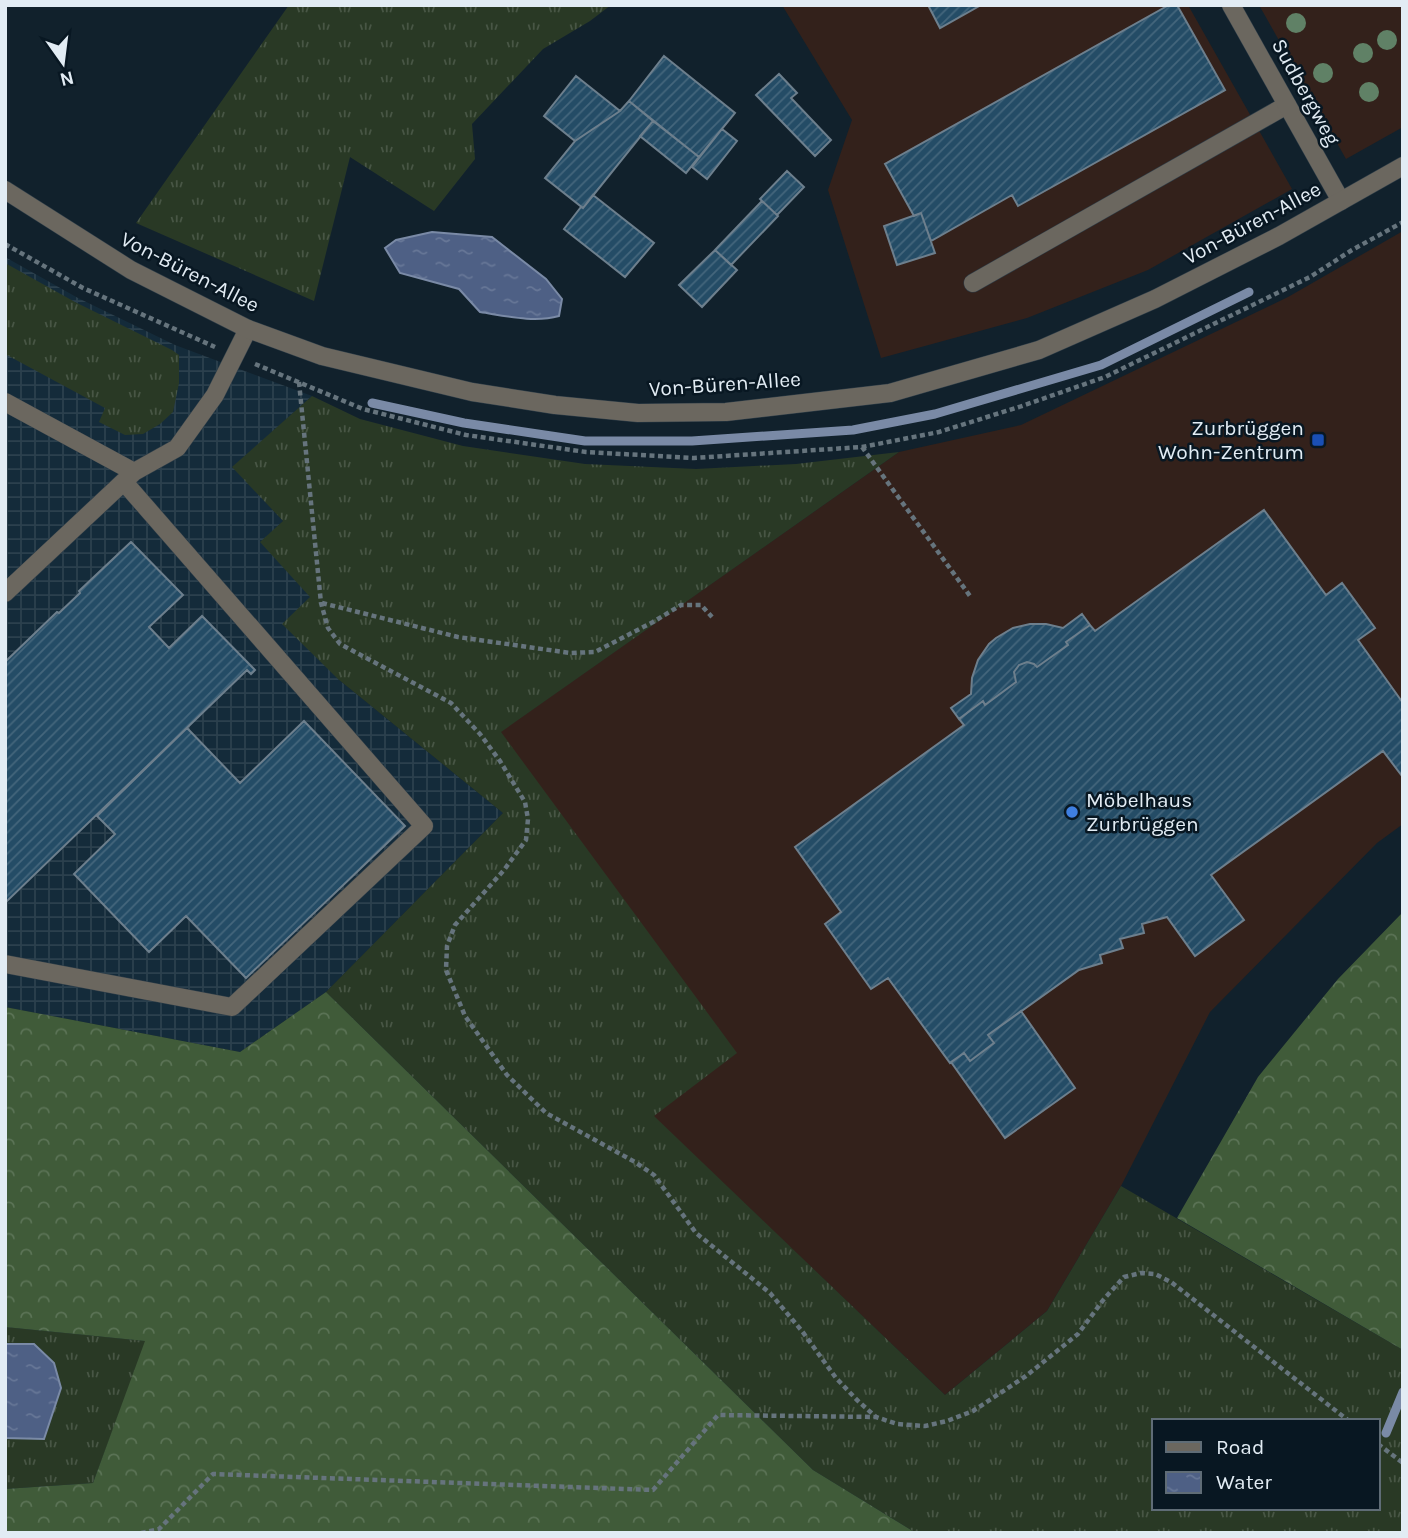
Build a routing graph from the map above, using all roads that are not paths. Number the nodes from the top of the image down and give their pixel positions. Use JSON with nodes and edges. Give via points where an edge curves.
{"nodes":[{"id":1,"x":1231,"y":5,"type":"edge"},
{"id":2,"x":1287,"y":105,"type":"junction"},
{"id":3,"x":1403,"y":166,"type":"edge"},
{"id":4,"x":5,"y":190,"type":"edge"},
{"id":5,"x":1341,"y":201,"type":"junction"},
{"id":6,"x":973,"y":283,"type":"dead end"},
{"id":7,"x":248,"y":329,"type":"junction"},
{"id":8,"x":5,"y":402,"type":"edge"},
{"id":9,"x":129,"y":477,"type":"junction"},
{"id":10,"x":5,"y":593,"type":"edge"},
{"id":11,"x":5,"y":964,"type":"edge"}],
"edges":[{"from":1,"to":2,"type":"street","name":"Sudbergweg"},
{"from":2,"to":5,"type":"street","name":"Sudbergweg"},
{"from":2,"to":6,"type":"street"},
{"from":3,"to":5,"type":"street","name":"Von-Büren-Allee"},
{"from":4,"to":7,"type":"street","name":"Von-Büren-Allee","via":[[131,270]]},
{"from":5,"to":7,"type":"street","name":"Von-Büren-Allee","via":[[1155,299],[1039,350],[890,393],[726,412],[638,413],[555,405],[472,392],[322,356]]},
{"from":7,"to":9,"type":"street","via":[[215,395],[177,448]]},
{"from":8,"to":9,"type":"street"},
{"from":9,"to":10,"type":"street"},
{"from":9,"to":11,"type":"street","via":[[424,826],[232,1007]]}]}
